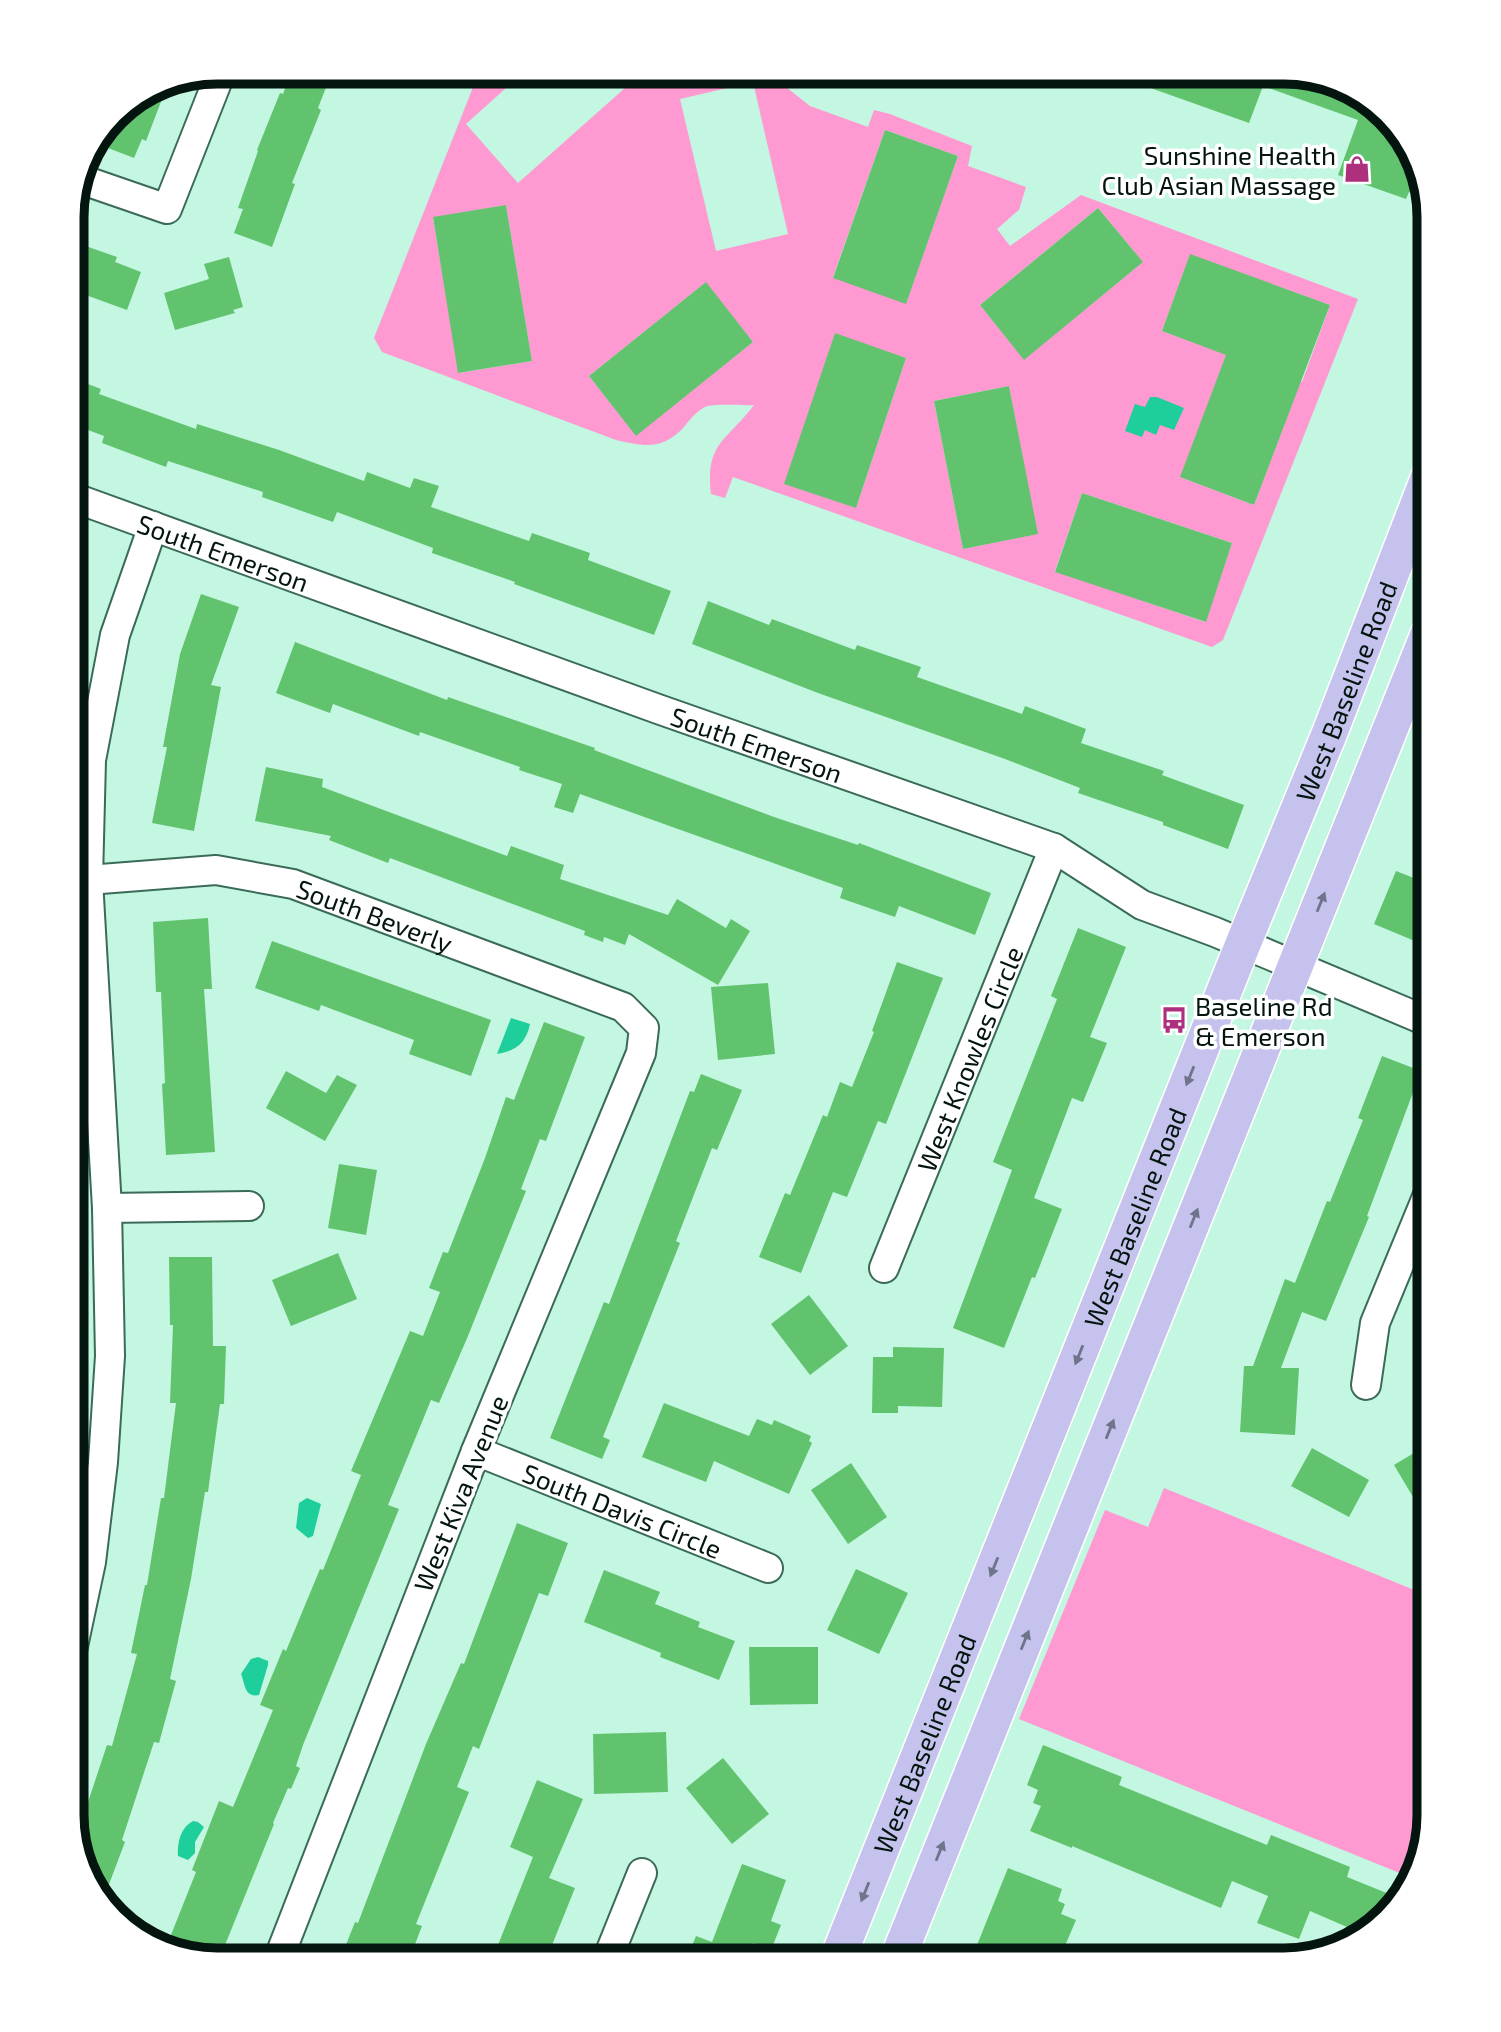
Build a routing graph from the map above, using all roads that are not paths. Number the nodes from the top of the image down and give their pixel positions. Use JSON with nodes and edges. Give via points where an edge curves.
{"nodes":[{"id":1,"x":216,"y":84,"type":"edge"},
{"id":2,"x":89,"y":182,"type":"edge"},
{"id":3,"x":84,"y":501,"type":"edge"},
{"id":4,"x":1417,"y":507,"type":"edge"},
{"id":5,"x":153,"y":526,"type":"junction"},
{"id":6,"x":1417,"y":662,"type":"edge"},
{"id":7,"x":1054,"y":848,"type":"junction"},
{"id":8,"x":88,"y":880,"type":"junction"},
{"id":9,"x":1243,"y":944,"type":"junction"},
{"id":10,"x":1296,"y":965,"type":"junction"},
{"id":11,"x":1417,"y":1017,"type":"edge"},
{"id":12,"x":644,"y":1028,"type":"joint"},
{"id":13,"x":249,"y":1206,"type":"dead end"},
{"id":14,"x":107,"y":1208,"type":"junction"},
{"id":15,"x":1417,"y":1221,"type":"edge"},
{"id":16,"x":884,"y":1268,"type":"dead end"},
{"id":17,"x":1366,"y":1385,"type":"dead end"},
{"id":18,"x":476,"y":1451,"type":"junction"},
{"id":19,"x":768,"y":1568,"type":"dead end"},
{"id":20,"x":84,"y":1595,"type":"edge"},
{"id":21,"x":642,"y":1873,"type":"dead end"},
{"id":22,"x":283,"y":1948,"type":"edge"},
{"id":23,"x":612,"y":1948,"type":"edge"},
{"id":24,"x":842,"y":1948,"type":"edge"},
{"id":25,"x":902,"y":1948,"type":"edge"}],
"edges":[{"from":1,"to":2,"type":"street","via":[[167,209]]},
{"from":3,"to":5,"type":"street","name":"South Emerson"},
{"from":4,"to":9,"type":"main road","name":"West Baseline Road"},
{"from":5,"to":7,"type":"street","name":"South Emerson"},
{"from":5,"to":8,"type":"street","via":[[115,635],[91,760]]},
{"from":10,"to":6,"type":"main road","one_way":true},
{"from":7,"to":9,"type":"street","name":"South Emerson","via":[[1142,905]]},
{"from":7,"to":16,"type":"street","name":"West Knowles Circle"},
{"from":8,"to":12,"type":"street","name":"South Beverly","via":[[216,870],[293,884],[623,1007]]},
{"from":8,"to":14,"type":"street"},
{"from":9,"to":10,"type":"street","name":"South Emerson"},
{"from":9,"to":24,"type":"main road","name":"West Baseline Road","one_way":true},
{"from":10,"to":11,"type":"street","name":"South Emerson"},
{"from":25,"to":10,"type":"main road","one_way":true},
{"from":12,"to":18,"type":"street","name":"West Kiva Avenue","via":[[640,1053]]},
{"from":13,"to":14,"type":"street"},
{"from":14,"to":20,"type":"street","via":[[110,1356],[103,1462]]},
{"from":15,"to":17,"type":"street","via":[[1375,1323]]},
{"from":18,"to":19,"type":"street","name":"South Davis Circle"},
{"from":18,"to":22,"type":"street","name":"West Kiva Avenue"},
{"from":21,"to":23,"type":"street"}]}
